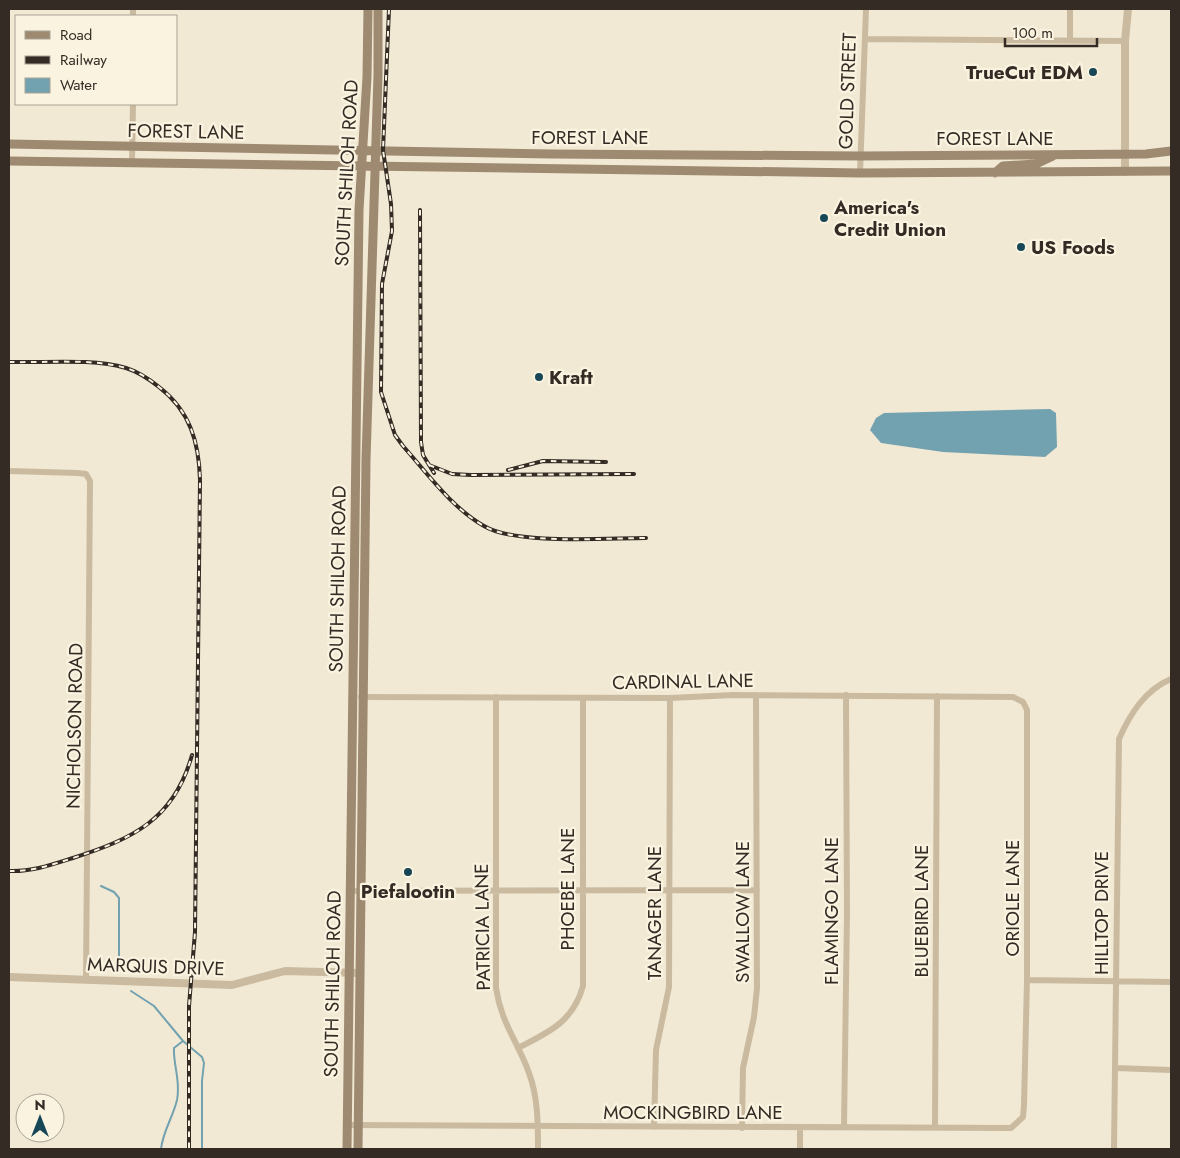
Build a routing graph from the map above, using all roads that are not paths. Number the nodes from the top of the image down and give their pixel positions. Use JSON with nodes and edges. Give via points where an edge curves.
{"nodes":[{"id":1,"x":368,"y":9,"type":"edge"},
{"id":2,"x":378,"y":9,"type":"edge"},
{"id":3,"x":866,"y":9,"type":"edge"},
{"id":4,"x":1070,"y":9,"type":"edge"},
{"id":5,"x":1128,"y":9,"type":"edge"},
{"id":6,"x":865,"y":39,"type":"junction"},
{"id":7,"x":1070,"y":40,"type":"junction"},
{"id":8,"x":1125,"y":41,"type":"junction"},
{"id":9,"x":133,"y":105,"type":"edge"},
{"id":10,"x":9,"y":144,"type":"edge"},
{"id":11,"x":42,"y":144,"type":"junction"},
{"id":12,"x":132,"y":146,"type":"junction"},
{"id":13,"x":362,"y":150,"type":"junction"},
{"id":14,"x":375,"y":150,"type":"junction"},
{"id":15,"x":1171,"y":151,"type":"edge"},
{"id":16,"x":1058,"y":154,"type":"junction"},
{"id":17,"x":1125,"y":154,"type":"junction"},
{"id":18,"x":860,"y":156,"type":"junction"},
{"id":19,"x":9,"y":161,"type":"edge"},
{"id":20,"x":42,"y":161,"type":"junction"},
{"id":21,"x":132,"y":163,"type":"junction"},
{"id":22,"x":361,"y":168,"type":"junction"},
{"id":23,"x":373,"y":168,"type":"junction"},
{"id":24,"x":1171,"y":171,"type":"edge"},
{"id":25,"x":1125,"y":172,"type":"junction"},
{"id":26,"x":995,"y":173,"type":"junction"},
{"id":27,"x":860,"y":174,"type":"junction"},
{"id":28,"x":9,"y":471,"type":"edge"},
{"id":29,"x":1171,"y":679,"type":"edge"},
{"id":30,"x":756,"y":695,"type":"junction"},
{"id":31,"x":846,"y":695,"type":"junction"},
{"id":32,"x":938,"y":696,"type":"junction"},
{"id":33,"x":352,"y":697,"type":"junction"},
{"id":34,"x":362,"y":697,"type":"junction"},
{"id":35,"x":1014,"y":697,"type":"joint"},
{"id":36,"x":496,"y":698,"type":"junction"},
{"id":37,"x":583,"y":698,"type":"junction"},
{"id":38,"x":670,"y":698,"type":"junction"},
{"id":39,"x":496,"y":890,"type":"junction"},
{"id":40,"x":582,"y":890,"type":"junction"},
{"id":41,"x":757,"y":890,"type":"junction"},
{"id":42,"x":349,"y":891,"type":"junction"},
{"id":43,"x":361,"y":891,"type":"junction"},
{"id":44,"x":669,"y":891,"type":"junction"},
{"id":45,"x":348,"y":972,"type":"junction"},
{"id":46,"x":360,"y":973,"type":"junction"},
{"id":47,"x":9,"y":977,"type":"edge"},
{"id":48,"x":86,"y":980,"type":"junction"},
{"id":49,"x":1027,"y":980,"type":"junction"},
{"id":50,"x":1115,"y":982,"type":"junction"},
{"id":51,"x":1171,"y":982,"type":"edge"},
{"id":52,"x":518,"y":1048,"type":"junction"},
{"id":53,"x":1115,"y":1068,"type":"junction"},
{"id":54,"x":1171,"y":1070,"type":"edge"},
{"id":55,"x":1024,"y":1105,"type":"joint"},
{"id":56,"x":347,"y":1125,"type":"junction"},
{"id":57,"x":359,"y":1125,"type":"junction"},
{"id":58,"x":538,"y":1127,"type":"junction"},
{"id":59,"x":654,"y":1127,"type":"junction"},
{"id":60,"x":800,"y":1127,"type":"junction"},
{"id":61,"x":844,"y":1127,"type":"junction"},
{"id":62,"x":935,"y":1127,"type":"junction"},
{"id":63,"x":742,"y":1128,"type":"junction"},
{"id":64,"x":347,"y":1149,"type":"edge"},
{"id":65,"x":358,"y":1149,"type":"edge"},
{"id":66,"x":538,"y":1149,"type":"edge"},
{"id":67,"x":800,"y":1149,"type":"edge"},
{"id":68,"x":1114,"y":1149,"type":"edge"}],
"edges":[{"from":1,"to":13,"type":"main road","name":"SOUTH SHILOH ROAD"},
{"from":2,"to":14,"type":"main road","name":"SOUTH SHILOH ROAD"},
{"from":3,"to":6,"type":"street","name":"GOLD STREET"},
{"from":4,"to":7,"type":"street"},
{"from":5,"to":8,"type":"street"},
{"from":6,"to":7,"type":"street"},
{"from":6,"to":18,"type":"street","name":"GOLD STREET"},
{"from":7,"to":8,"type":"street"},
{"from":8,"to":17,"type":"street"},
{"from":9,"to":12,"type":"street"},
{"from":10,"to":11,"type":"main road","name":"FOREST LANE"},
{"from":11,"to":12,"type":"main road","name":"FOREST LANE"},
{"from":11,"to":20,"type":"main road"},
{"from":12,"to":13,"type":"main road","name":"FOREST LANE"},
{"from":12,"to":21,"type":"street"},
{"from":13,"to":14,"type":"main road","name":"FOREST LANE"},
{"from":13,"to":22,"type":"main road","name":"SOUTH SHILOH ROAD"},
{"from":14,"to":18,"type":"main road","name":"FOREST LANE"},
{"from":14,"to":23,"type":"main road","name":"SOUTH SHILOH ROAD"},
{"from":15,"to":17,"type":"main road","name":"FOREST LANE"},
{"from":16,"to":17,"type":"main road","name":"FOREST LANE"},
{"from":16,"to":18,"type":"main road","name":"FOREST LANE"},
{"from":16,"to":26,"type":"main road","via":[[1036,164],[1003,166]]},
{"from":17,"to":25,"type":"street"},
{"from":18,"to":27,"type":"street","name":"GOLD STREET"},
{"from":19,"to":20,"type":"main road","name":"FOREST LANE"},
{"from":20,"to":21,"type":"main road","name":"FOREST LANE"},
{"from":21,"to":22,"type":"main road","name":"FOREST LANE"},
{"from":22,"to":23,"type":"main road","name":"FOREST LANE"},
{"from":22,"to":33,"type":"main road","name":"SOUTH SHILOH ROAD"},
{"from":23,"to":27,"type":"main road","name":"FOREST LANE"},
{"from":23,"to":34,"type":"main road","name":"SOUTH SHILOH ROAD"},
{"from":24,"to":25,"type":"main road","name":"FOREST LANE"},
{"from":25,"to":26,"type":"main road","name":"FOREST LANE"},
{"from":26,"to":27,"type":"main road","name":"FOREST LANE"},
{"from":28,"to":48,"type":"street","name":"NICHOLSON ROAD","via":[[86,474],[92,493]]},
{"from":29,"to":50,"type":"street","name":"HILLTOP DRIVE","via":[[1141,701],[1119,739]]},
{"from":30,"to":31,"type":"street","name":"CARDINAL LANE"},
{"from":30,"to":38,"type":"street","name":"CARDINAL LANE"},
{"from":30,"to":41,"type":"street","name":"SWALLOW LANE"},
{"from":31,"to":32,"type":"street","name":"CARDINAL LANE"},
{"from":31,"to":61,"type":"street","name":"FLAMINGO LANE"},
{"from":32,"to":35,"type":"street","name":"CARDINAL LANE"},
{"from":32,"to":62,"type":"street","name":"BLUEBIRD LANE"},
{"from":33,"to":34,"type":"street","name":"CARDINAL LANE"},
{"from":33,"to":42,"type":"main road","name":"SOUTH SHILOH ROAD"},
{"from":34,"to":36,"type":"street","name":"CARDINAL LANE"},
{"from":34,"to":43,"type":"main road","name":"SOUTH SHILOH ROAD"},
{"from":35,"to":49,"type":"street","name":"ORIOLE LANE","via":[[1023,702],[1027,710]]},
{"from":36,"to":37,"type":"street","name":"CARDINAL LANE"},
{"from":36,"to":39,"type":"street","name":"PATRICIA LANE"},
{"from":37,"to":38,"type":"street","name":"CARDINAL LANE"},
{"from":37,"to":40,"type":"street","name":"PHOEBE LANE"},
{"from":38,"to":44,"type":"street","name":"TANAGER LANE"},
{"from":39,"to":40,"type":"street"},
{"from":39,"to":43,"type":"street"},
{"from":39,"to":52,"type":"street","name":"PATRICIA LANE","via":[[499,1009]]},
{"from":40,"to":44,"type":"street"},
{"from":40,"to":52,"type":"street","name":"PHOEBE LANE","via":[[583,986],[579,998],[566,1020]]},
{"from":41,"to":44,"type":"street"},
{"from":41,"to":63,"type":"street","name":"SWALLOW LANE","via":[[757,988],[743,1068]]},
{"from":42,"to":43,"type":"street"},
{"from":42,"to":45,"type":"main road","name":"SOUTH SHILOH ROAD"},
{"from":43,"to":46,"type":"main road","name":"SOUTH SHILOH ROAD"},
{"from":44,"to":59,"type":"street","name":"TANAGER LANE","via":[[669,987],[656,1050]]},
{"from":45,"to":46,"type":"street","name":"MARQUIS DRIVE"},
{"from":45,"to":48,"type":"street","name":"MARQUIS DRIVE","via":[[286,971],[232,985]]},
{"from":45,"to":56,"type":"main road","name":"SOUTH SHILOH ROAD"},
{"from":46,"to":57,"type":"main road","name":"SOUTH SHILOH ROAD"},
{"from":47,"to":48,"type":"street","name":"MARQUIS DRIVE"},
{"from":49,"to":50,"type":"street"},
{"from":49,"to":55,"type":"street","name":"ORIOLE LANE"},
{"from":50,"to":51,"type":"street"},
{"from":50,"to":53,"type":"street","name":"HILLTOP DRIVE"},
{"from":52,"to":58,"type":"street","name":"PATRICIA LANE","via":[[531,1081]]},
{"from":53,"to":54,"type":"street"},
{"from":53,"to":68,"type":"street","name":"HILLTOP DRIVE"},
{"from":55,"to":62,"type":"street","name":"MOCKINGBIRD LANE","via":[[1023,1117],[1011,1128]]},
{"from":56,"to":57,"type":"street","name":"MOCKINGBIRD LANE"},
{"from":56,"to":64,"type":"main road","name":"SOUTH SHILOH ROAD"},
{"from":57,"to":58,"type":"street","name":"MOCKINGBIRD LANE"},
{"from":57,"to":65,"type":"main road","name":"SOUTH SHILOH ROAD"},
{"from":58,"to":59,"type":"street","name":"MOCKINGBIRD LANE"},
{"from":58,"to":66,"type":"street","name":"PATRICIA LANE"},
{"from":59,"to":63,"type":"street","name":"MOCKINGBIRD LANE"},
{"from":60,"to":61,"type":"street","name":"MOCKINGBIRD LANE"},
{"from":60,"to":63,"type":"street","name":"MOCKINGBIRD LANE"},
{"from":60,"to":67,"type":"street"},
{"from":61,"to":62,"type":"street","name":"MOCKINGBIRD LANE"}]}
